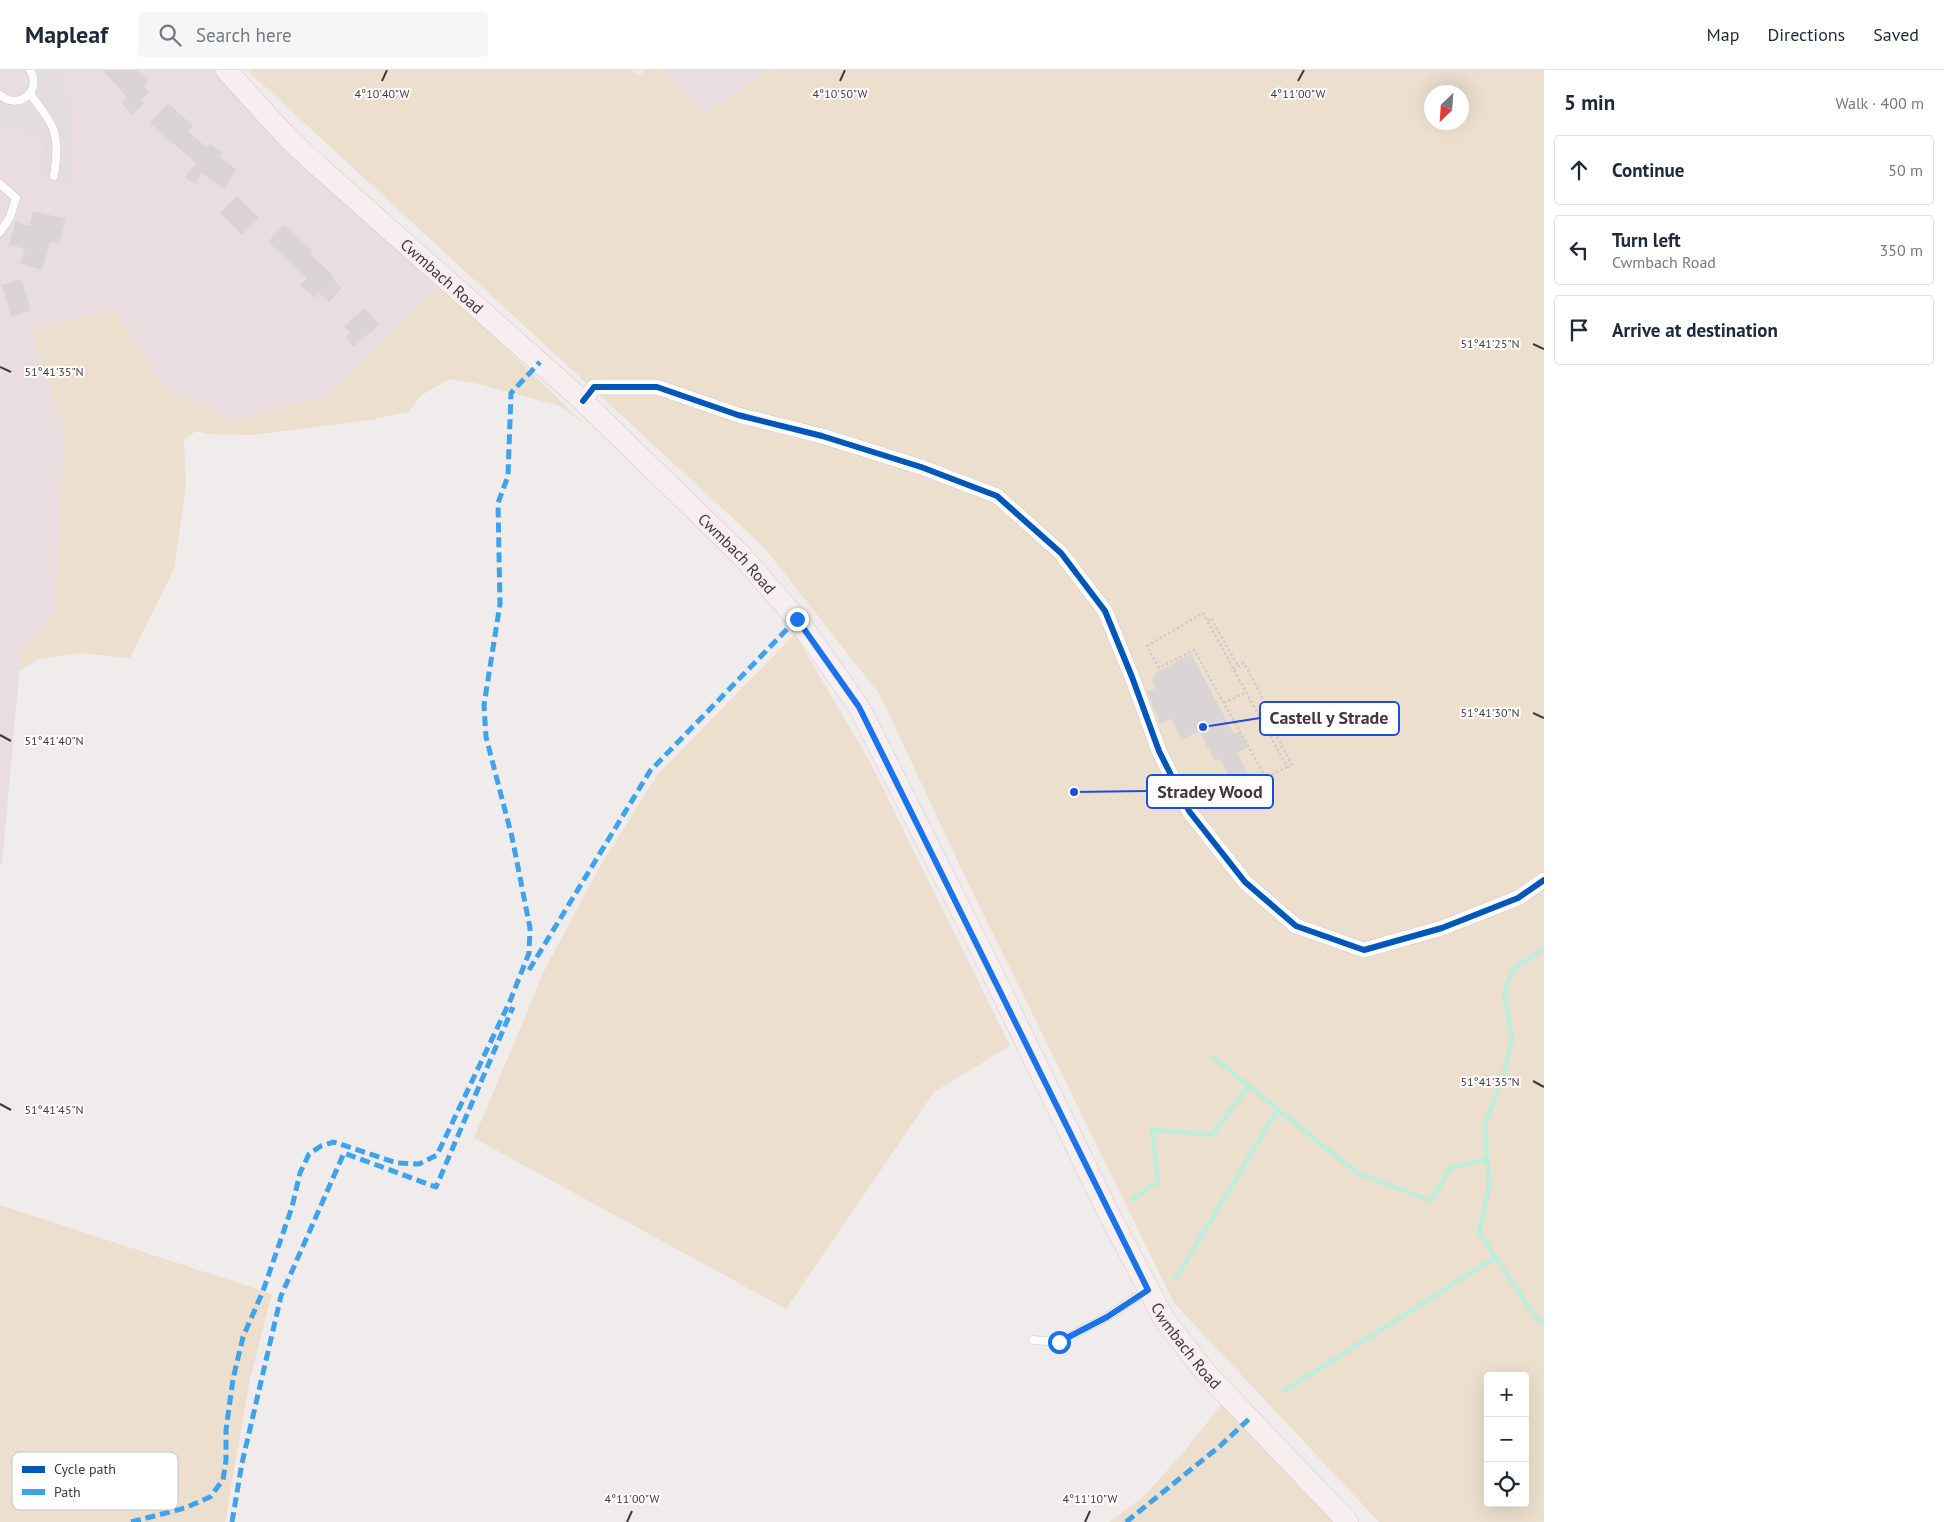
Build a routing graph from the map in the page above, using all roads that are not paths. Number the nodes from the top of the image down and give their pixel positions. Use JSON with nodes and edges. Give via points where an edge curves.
{"nodes":[{"id":1,"x":30,"y":70,"type":"edge"},
{"id":2,"x":227,"y":70,"type":"edge"},
{"id":3,"x":30,"y":94,"type":"junction"},
{"id":4,"x":0,"y":95,"type":"edge"},
{"id":5,"x":54,"y":176,"type":"dead end"},
{"id":6,"x":0,"y":184,"type":"edge"},
{"id":7,"x":0,"y":232,"type":"edge"},
{"id":8,"x":583,"y":401,"type":"junction"},
{"id":9,"x":1544,"y":880,"type":"edge"},
{"id":10,"x":1148,"y":1290,"type":"junction"},
{"id":11,"x":1033,"y":1340,"type":"dead end"},
{"id":12,"x":1348,"y":1522,"type":"edge"}],
"edges":[{"from":1,"to":3,"type":"lane","via":[[34,81]]},
{"from":2,"to":8,"type":"main road","name":"Cwmbach Road","via":[[288,138],[318,166]]},
{"from":3,"to":4,"type":"lane","via":[[11,102]]},
{"from":3,"to":5,"type":"lane","via":[[52,123],[58,148]]},
{"from":6,"to":7,"type":"lane","via":[[16,198],[10,217]]},
{"from":8,"to":9,"type":"street","via":[[594,387],[658,388],[738,415],[822,436],[921,467],[997,496],[1061,553],[1105,611],[1159,751],[1189,811],[1246,882],[1296,926],[1364,950],[1442,928],[1518,898]]},
{"from":8,"to":10,"type":"main road","name":"Cwmbach Road","via":[[741,555],[797,619],[859,707]]},
{"from":10,"to":11,"type":"lane","via":[[1107,1317],[1059,1342]]},
{"from":10,"to":12,"type":"main road","name":"Cwmbach Road","via":[[1164,1319],[1205,1372]]}]}
